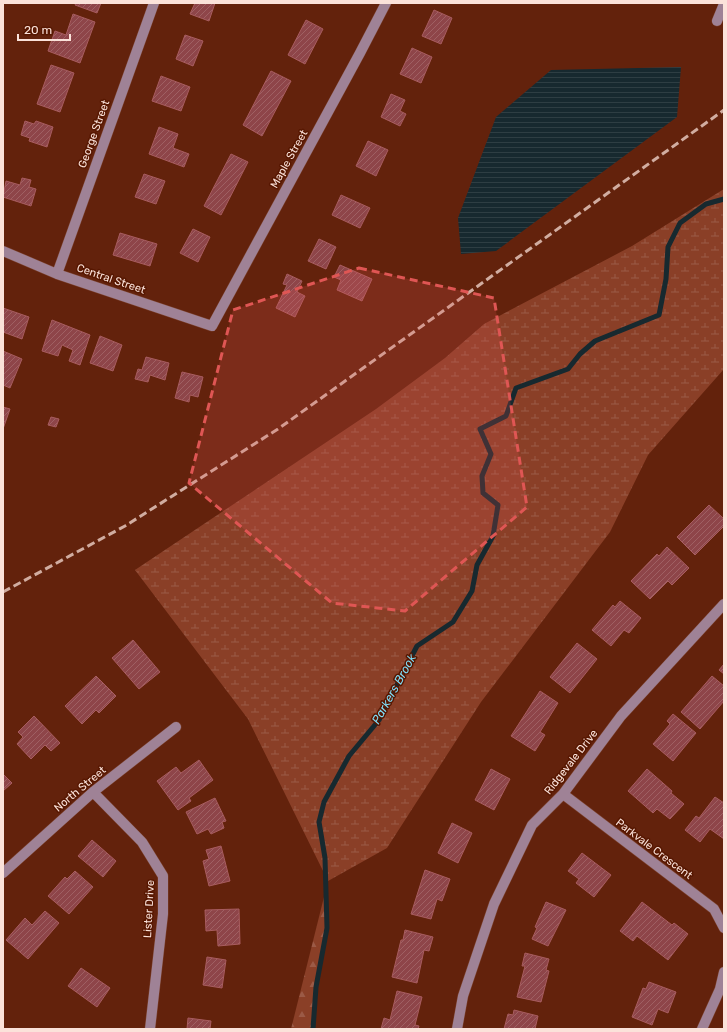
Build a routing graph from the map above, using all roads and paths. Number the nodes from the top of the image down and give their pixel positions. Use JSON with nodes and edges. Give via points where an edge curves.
{"nodes":[{"id":1,"x":154,"y":3,"type":"edge"},
{"id":2,"x":386,"y":3,"type":"edge"},
{"id":3,"x":724,"y":4,"type":"edge"},
{"id":4,"x":717,"y":21,"type":"dead end"},
{"id":5,"x":3,"y":251,"type":"edge"},
{"id":6,"x":57,"y":274,"type":"junction"},
{"id":7,"x":212,"y":326,"type":"joint"},
{"id":8,"x":724,"y":604,"type":"edge"},
{"id":9,"x":176,"y":727,"type":"dead end"},
{"id":10,"x":93,"y":792,"type":"junction"},
{"id":11,"x":563,"y":794,"type":"junction"},
{"id":12,"x":3,"y":873,"type":"edge"},
{"id":13,"x":724,"y":928,"type":"edge"},
{"id":14,"x":724,"y":972,"type":"edge"},
{"id":15,"x":150,"y":1029,"type":"edge"},
{"id":16,"x":457,"y":1029,"type":"edge"},
{"id":17,"x":702,"y":1029,"type":"edge"}],
"edges":[{"from":1,"to":6,"type":"street","name":"George Street"},
{"from":2,"to":7,"type":"street","name":"Maple Street"},
{"from":3,"to":4,"type":"street"},
{"from":5,"to":6,"type":"street","name":"Central Street"},
{"from":6,"to":7,"type":"street","name":"Central Street"},
{"from":8,"to":11,"type":"street","name":"Ridgevale Drive","via":[[621,716]]},
{"from":9,"to":10,"type":"street","name":"North Street"},
{"from":10,"to":12,"type":"street","name":"North Street"},
{"from":10,"to":15,"type":"street","name":"Lister Drive","via":[[142,842],[163,876],[163,914]]},
{"from":11,"to":13,"type":"street","name":"Parkvale Crescent","via":[[714,909]]},
{"from":11,"to":16,"type":"street","name":"Ridgevale Drive","via":[[532,825],[494,904],[464,996]]},
{"from":14,"to":17,"type":"street","via":[[720,989]]}]}
